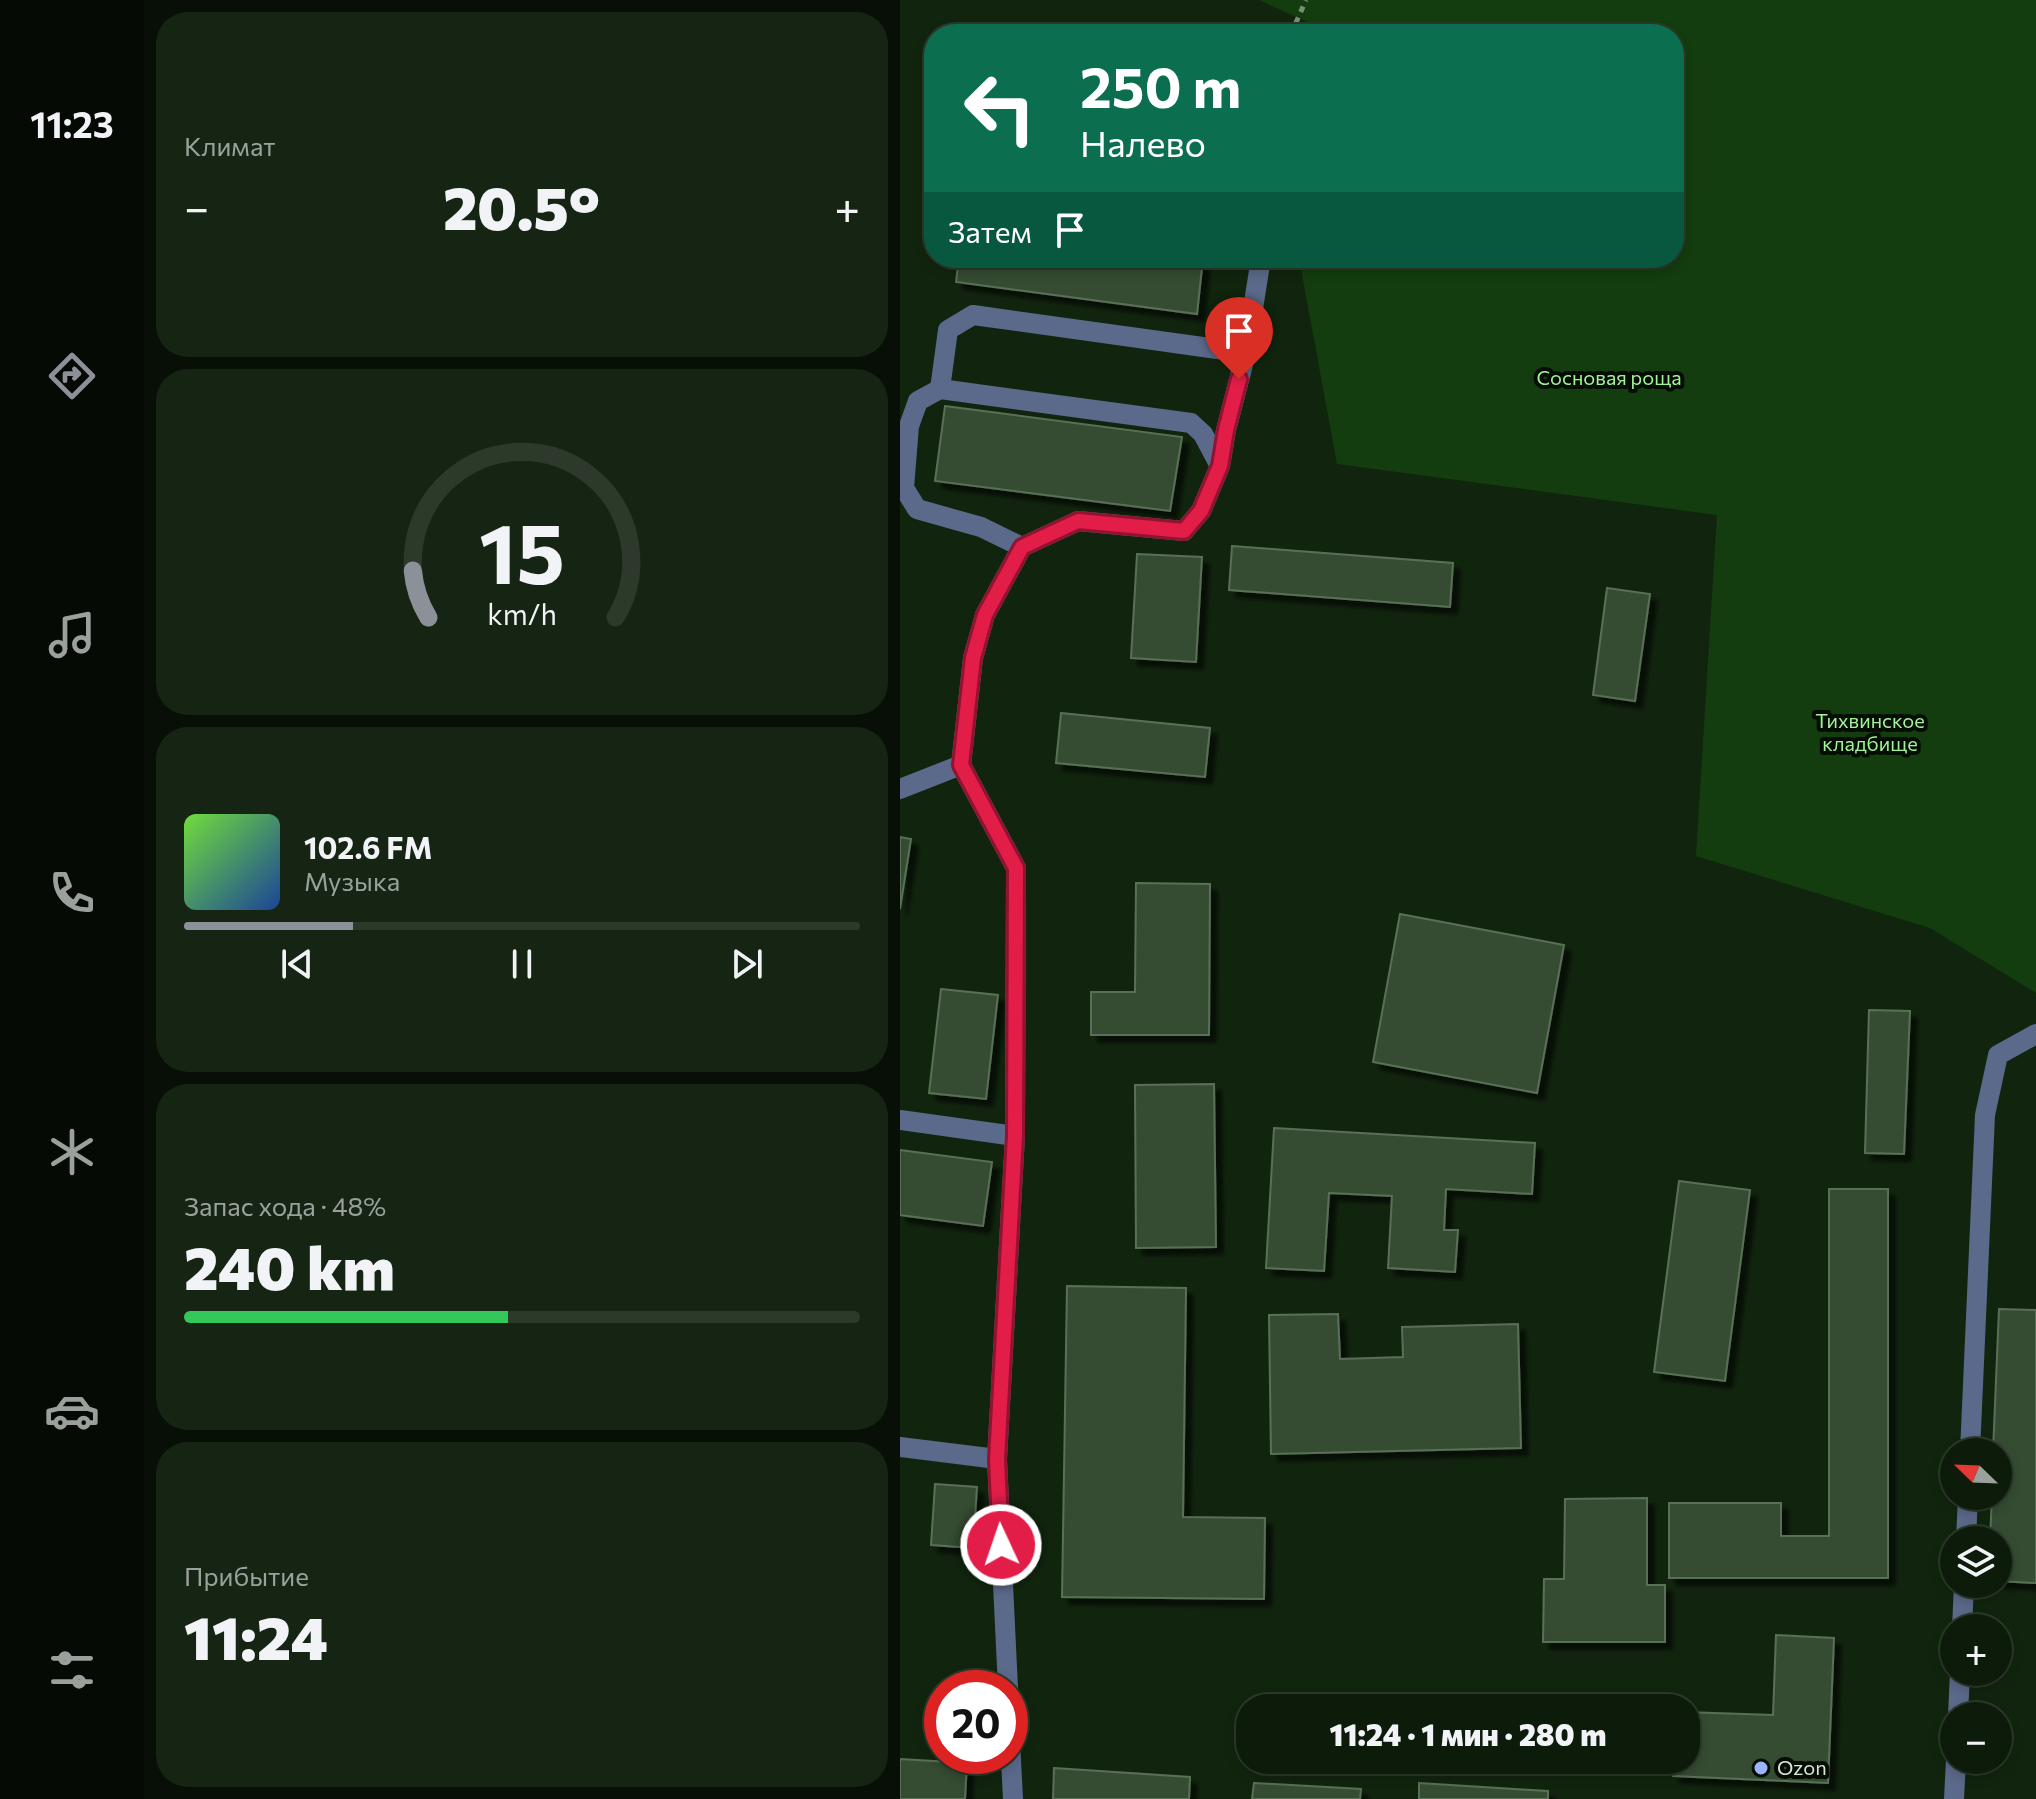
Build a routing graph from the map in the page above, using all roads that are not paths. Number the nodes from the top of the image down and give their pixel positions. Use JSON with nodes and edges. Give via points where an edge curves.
{"nodes":[{"id":1,"x":1259,"y":268,"type":"edge"},
{"id":2,"x":1246,"y":353,"type":"junction"},
{"id":3,"x":940,"y":389,"type":"junction"},
{"id":4,"x":1220,"y":466,"type":"junction"},
{"id":5,"x":1022,"y":547,"type":"junction"},
{"id":6,"x":961,"y":765,"type":"junction"},
{"id":7,"x":900,"y":789,"type":"edge"},
{"id":8,"x":2036,"y":1034,"type":"edge"},
{"id":9,"x":900,"y":1120,"type":"edge"},
{"id":10,"x":1015,"y":1136,"type":"junction"},
{"id":11,"x":1971,"y":1438,"type":"edge"},
{"id":12,"x":900,"y":1447,"type":"edge"},
{"id":13,"x":997,"y":1459,"type":"junction"},
{"id":14,"x":1007,"y":1670,"type":"edge"},
{"id":15,"x":1012,"y":1774,"type":"edge"},
{"id":16,"x":1955,"y":1774,"type":"edge"},
{"id":17,"x":1013,"y":1799,"type":"edge"},
{"id":18,"x":1954,"y":1799,"type":"edge"}],
"edges":[{"from":1,"to":2,"type":"street"},
{"from":2,"to":3,"type":"street","via":[[973,315],[948,330]]},
{"from":2,"to":4,"type":"street"},
{"from":3,"to":4,"type":"street","via":[[1191,423]]},
{"from":3,"to":5,"type":"street","via":[[918,401],[913,414],[904,488],[917,509],[981,527]]},
{"from":4,"to":5,"type":"street","via":[[1201,511],[1184,531],[1078,521]]},
{"from":5,"to":6,"type":"street","via":[[985,615],[973,658]]},
{"from":6,"to":7,"type":"street"},
{"from":6,"to":10,"type":"street","via":[[1016,868]]},
{"from":8,"to":11,"type":"street","via":[[1998,1055],[1985,1115]]},
{"from":9,"to":10,"type":"street"},
{"from":10,"to":13,"type":"street"},
{"from":12,"to":13,"type":"street"},
{"from":13,"to":14,"type":"street"},
{"from":15,"to":17,"type":"street"},
{"from":16,"to":18,"type":"street"}]}
